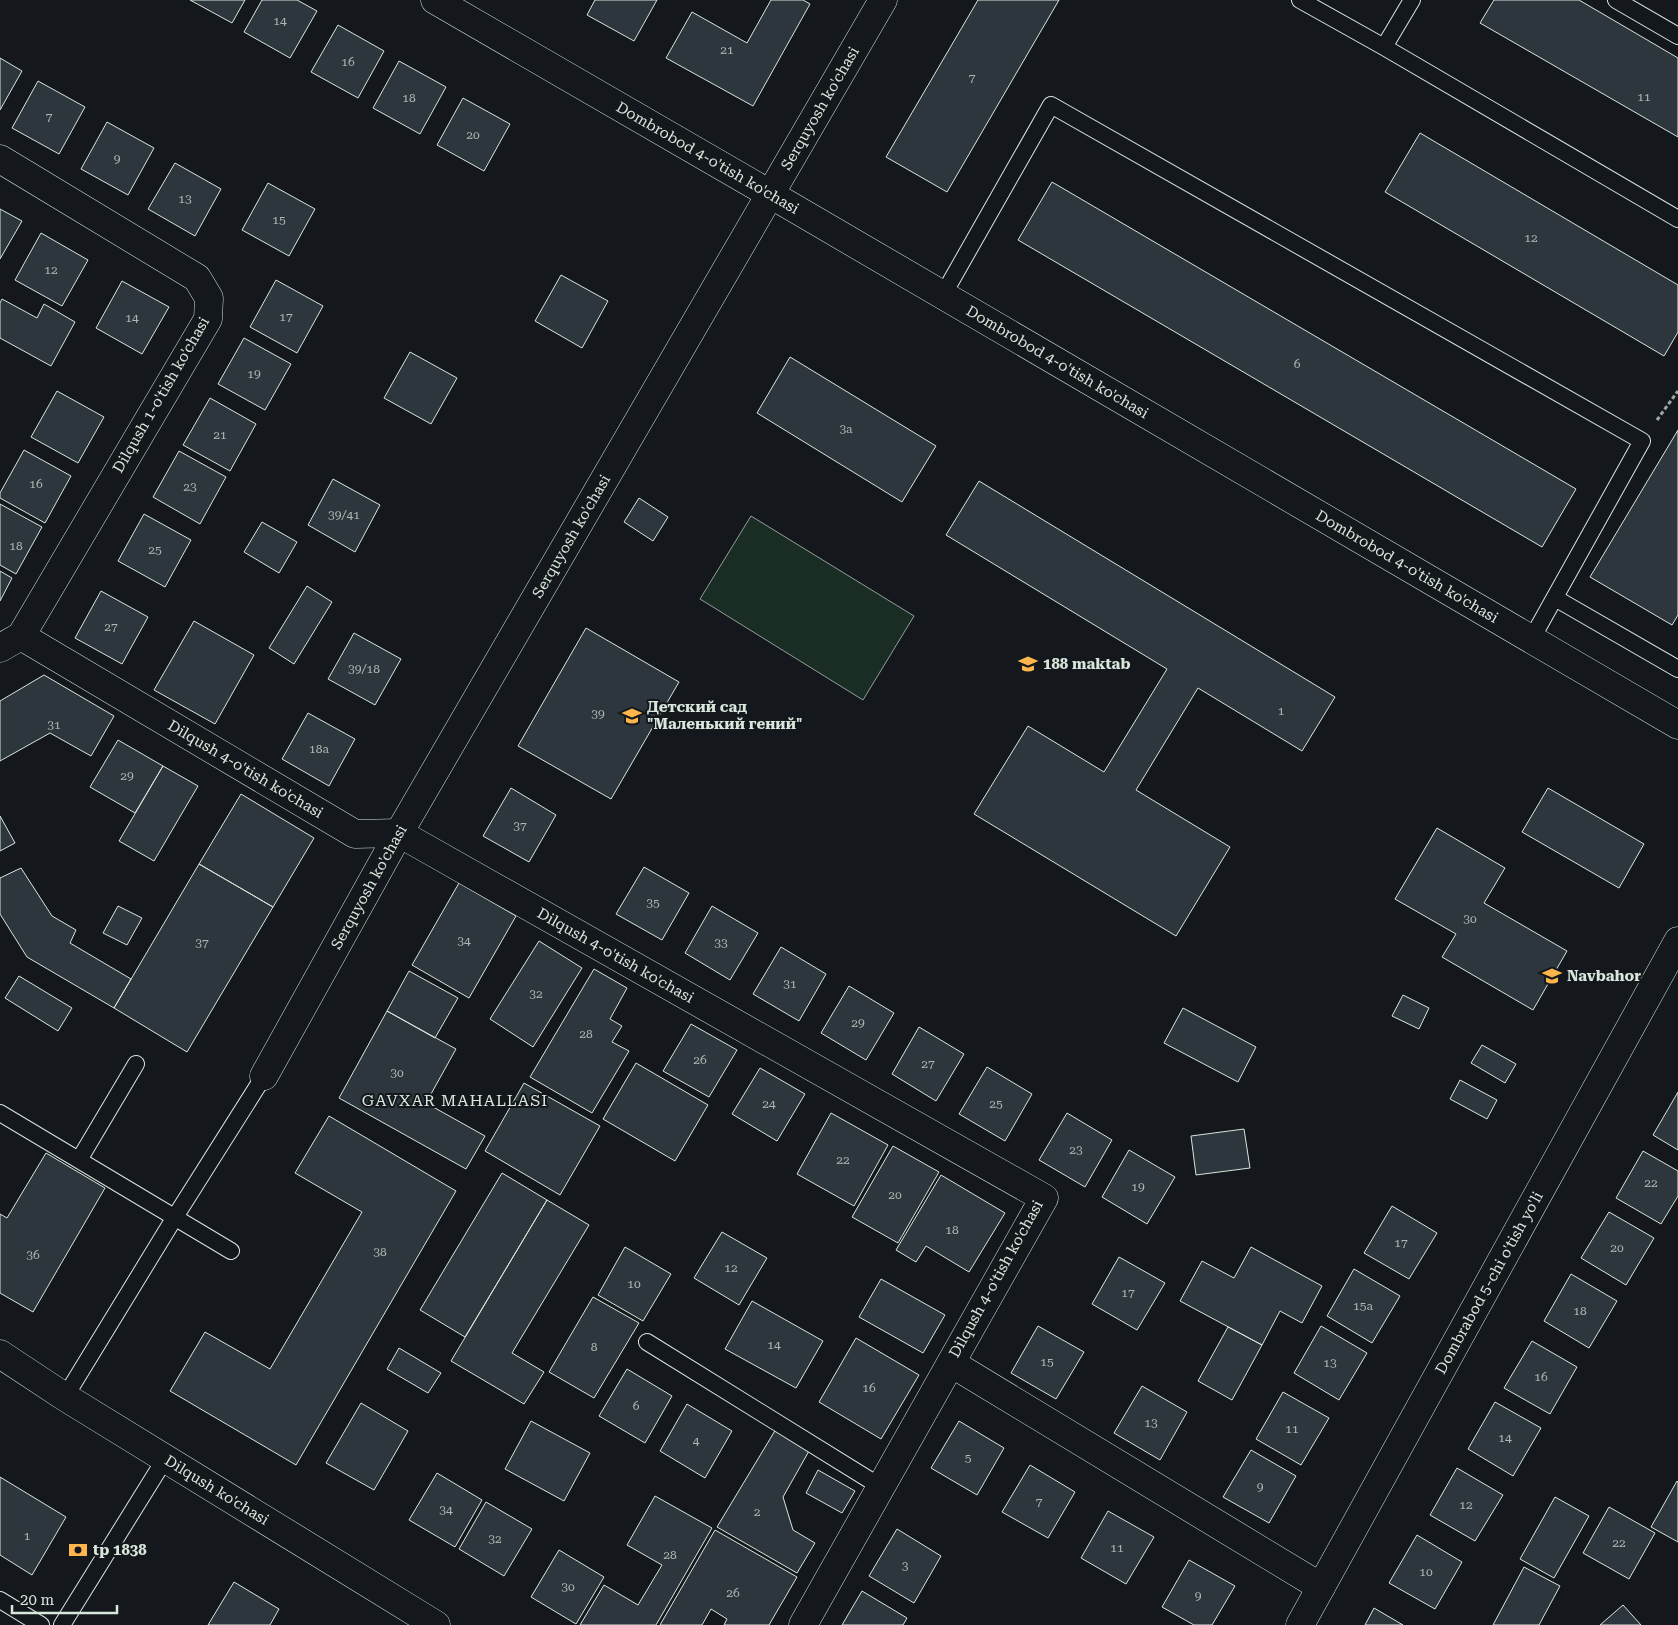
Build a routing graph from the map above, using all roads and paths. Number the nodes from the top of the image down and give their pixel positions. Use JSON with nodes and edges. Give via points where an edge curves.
{"nodes":[{"id":1,"x":435,"y":0,"type":"edge"},
{"id":2,"x":883,"y":0,"type":"edge"},
{"id":3,"x":1300,"y":0,"type":"edge"},
{"id":4,"x":1412,"y":0,"type":"edge"},
{"id":5,"x":1616,"y":0,"type":"edge"},
{"id":6,"x":1678,"y":36,"type":"edge"},
{"id":7,"x":1384,"y":47,"type":"junction"},
{"id":8,"x":0,"y":159,"type":"edge"},
{"id":9,"x":770,"y":194,"type":"junction"},
{"id":10,"x":1678,"y":219,"type":"edge"},
{"id":11,"x":943,"y":295,"type":"junction"},
{"id":12,"x":1678,"y":391,"type":"edge"},
{"id":13,"x":1642,"y":441,"type":"junction"},
{"id":14,"x":1555,"y":598,"type":"junction"},
{"id":15,"x":1531,"y":640,"type":"junction"},
{"id":16,"x":10,"y":642,"type":"edge"},
{"id":17,"x":1678,"y":669,"type":"edge"},
{"id":18,"x":1678,"y":726,"type":"edge"},
{"id":19,"x":399,"y":834,"type":"junction"},
{"id":20,"x":1678,"y":940,"type":"edge"},
{"id":21,"x":136,"y":1064,"type":"dead end"},
{"id":22,"x":264,"y":1076,"type":"joint"},
{"id":23,"x":0,"y":1113,"type":"edge"},
{"id":24,"x":79,"y":1160,"type":"junction"},
{"id":25,"x":175,"y":1217,"type":"junction"},
{"id":26,"x":231,"y":1251,"type":"dead end"},
{"id":27,"x":648,"y":1342,"type":"dead end"},
{"id":28,"x":0,"y":1354,"type":"edge"},
{"id":29,"x":951,"y":1363,"type":"junction"},
{"id":30,"x":65,"y":1397,"type":"junction"},
{"id":31,"x":166,"y":1459,"type":"junction"},
{"id":32,"x":881,"y":1487,"type":"junction"},
{"id":33,"x":1321,"y":1587,"type":"junction"},
{"id":34,"x":0,"y":1600,"type":"edge"},
{"id":35,"x":40,"y":1625,"type":"edge"},
{"id":36,"x":62,"y":1625,"type":"edge"},
{"id":37,"x":436,"y":1625,"type":"edge"},
{"id":38,"x":803,"y":1625,"type":"edge"},
{"id":39,"x":1300,"y":1625,"type":"edge"}],
"edges":[{"from":1,"to":9,"type":"street","name":"Dombrobod 4-o'tish ko'chasi"},
{"from":2,"to":9,"type":"street","name":"Serquyosh ko'chasi"},
{"from":3,"to":7,"type":"lane"},
{"from":4,"to":7,"type":"lane"},
{"from":5,"to":6,"type":"lane"},
{"from":7,"to":10,"type":"lane"},
{"from":8,"to":16,"type":"street","name":"Dilqush 1-o'tish ko'chasi","via":[[197,278],[209,298],[208,319]]},
{"from":9,"to":11,"type":"street","name":"Dombrobod 4-o'tish ko'chasi"},
{"from":9,"to":19,"type":"street","name":"Serquyosh ko'chasi"},
{"from":11,"to":13,"type":"lane","via":[[1052,105]]},
{"from":11,"to":15,"type":"street","name":"Dombrobod 4-o'tish ko'chasi"},
{"from":12,"to":13,"type":"path"},
{"from":13,"to":14,"type":"lane"},
{"from":14,"to":15,"type":"lane"},
{"from":14,"to":17,"type":"lane"},
{"from":15,"to":18,"type":"street","name":"Dombrobod 4-o'tish ko'chasi"},
{"from":16,"to":19,"type":"street","name":"Dilqush 4-o'tish ko'chasi","via":[[355,834]]},
{"from":19,"to":22,"type":"street","name":"Serquyosh ko'chasi"},
{"from":19,"to":29,"type":"street","name":"Dilqush 4-o'tish ko'chasi","via":[[1044,1198]]},
{"from":20,"to":33,"type":"street","name":"Dombrabod 5-chi o'tish yo'li"},
{"from":21,"to":24,"type":"lane"},
{"from":22,"to":25,"type":"lane"},
{"from":23,"to":24,"type":"lane"},
{"from":24,"to":25,"type":"lane"},
{"from":25,"to":26,"type":"lane"},
{"from":25,"to":30,"type":"lane"},
{"from":27,"to":32,"type":"lane"},
{"from":28,"to":30,"type":"street","name":"Dilqush ko'chasi"},
{"from":29,"to":32,"type":"street","name":"Dilqush 4-o'tish ko'chasi"},
{"from":29,"to":33,"type":"street","name":"Dilqush 4-o'tish ko'chasi"},
{"from":30,"to":31,"type":"street","name":"Dilqush ko'chasi"},
{"from":31,"to":36,"type":"lane"},
{"from":31,"to":37,"type":"street","name":"Dilqush ko'chasi"},
{"from":32,"to":38,"type":"street","name":"Dilqush 4-o'tish ko'chasi"},
{"from":33,"to":39,"type":"street","name":"Dombrabod 5-chi o'tish yo'li"},
{"from":34,"to":35,"type":"lane"}]}
